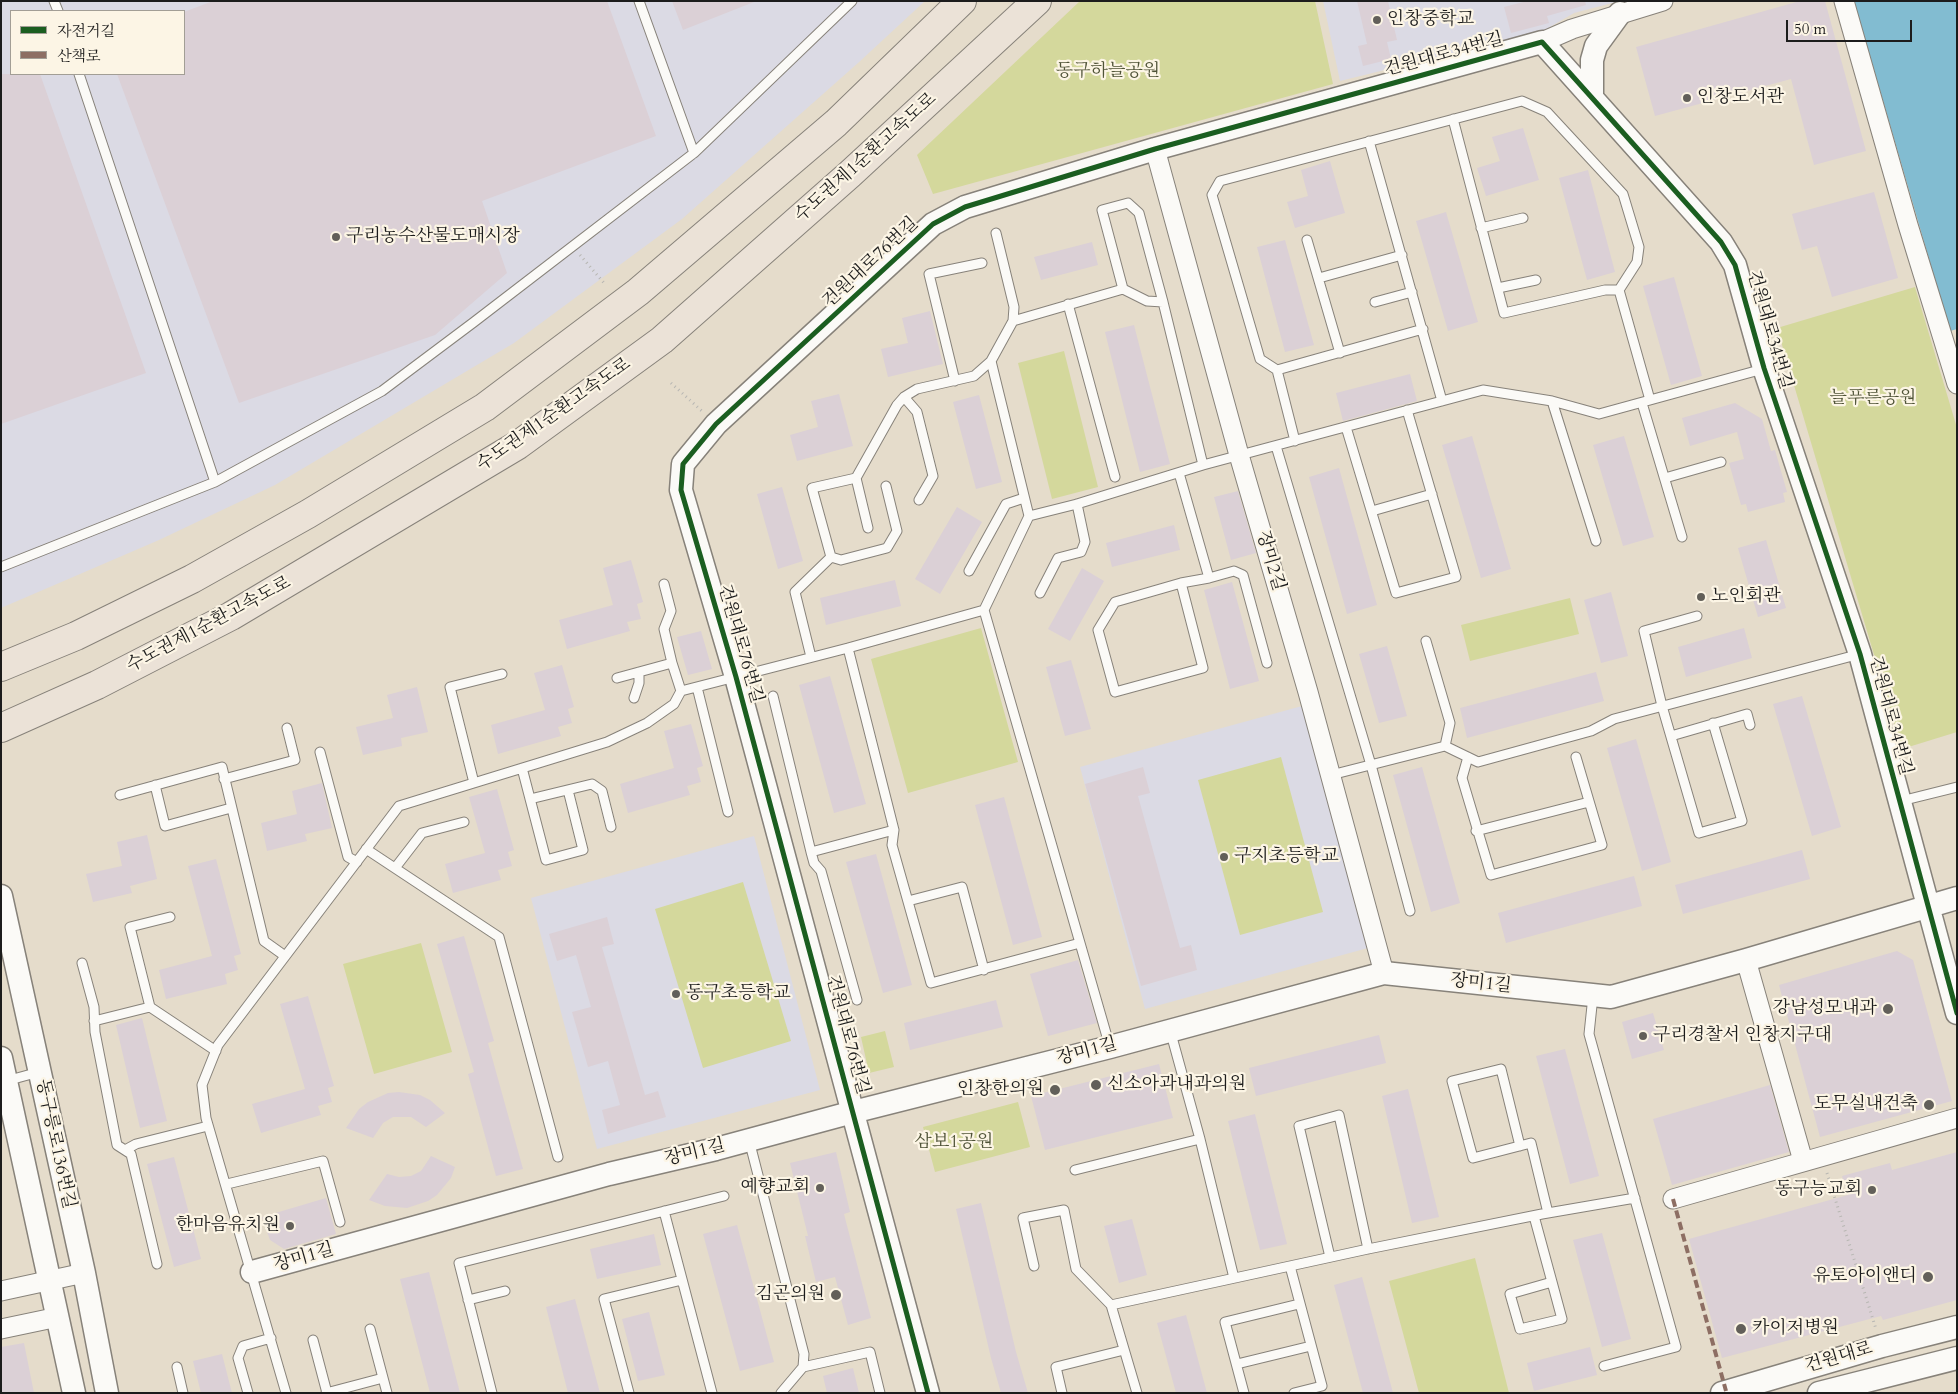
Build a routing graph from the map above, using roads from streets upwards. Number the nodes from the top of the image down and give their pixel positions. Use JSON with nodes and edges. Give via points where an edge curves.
{"nodes":[{"id":1,"x":962,"y":1,"type":"edge"},
{"id":2,"x":1037,"y":1,"type":"edge"},
{"id":3,"x":1664,"y":1,"type":"edge"},
{"id":4,"x":1844,"y":1,"type":"edge"},
{"id":5,"x":1620,"y":13,"type":"junction"},
{"id":6,"x":1542,"y":42,"type":"junction"},
{"id":7,"x":1592,"y":97,"type":"junction"},
{"id":8,"x":1155,"y":149,"type":"junction"},
{"id":9,"x":1957,"y":384,"type":"edge"},
{"id":10,"x":1,"y":667,"type":"edge"},
{"id":11,"x":1,"y":728,"type":"edge"},
{"id":12,"x":1,"y":896,"type":"edge"},
{"id":13,"x":1957,"y":898,"type":"edge"},
{"id":14,"x":1927,"y":907,"type":"junction"},
{"id":15,"x":1746,"y":960,"type":"junction"},
{"id":16,"x":1384,"y":973,"type":"junction"},
{"id":17,"x":1957,"y":1013,"type":"edge"},
{"id":18,"x":1,"y":1058,"type":"edge"},
{"id":19,"x":4,"y":1081,"type":"edge"},
{"id":20,"x":854,"y":1112,"type":"junction"},
{"id":21,"x":1957,"y":1118,"type":"edge"},
{"id":22,"x":1803,"y":1161,"type":"junction"},
{"id":23,"x":1673,"y":1199,"type":"dead end"},
{"id":24,"x":252,"y":1272,"type":"road end"},
{"id":25,"x":84,"y":1273,"type":"junction"},
{"id":26,"x":48,"y":1281,"type":"junction"},
{"id":27,"x":1,"y":1291,"type":"edge"},
{"id":28,"x":58,"y":1317,"type":"junction"},
{"id":29,"x":1957,"y":1327,"type":"edge"},
{"id":30,"x":1,"y":1329,"type":"edge"},
{"id":31,"x":1957,"y":1358,"type":"edge"},
{"id":32,"x":74,"y":1393,"type":"edge"},
{"id":33,"x":107,"y":1393,"type":"edge"},
{"id":34,"x":928,"y":1393,"type":"edge"},
{"id":35,"x":1722,"y":1393,"type":"edge"},
{"id":36,"x":1819,"y":1393,"type":"edge"}],
"edges":[{"from":1,"to":10,"type":"highway","via":[[836,122],[638,292],[485,407],[308,514],[192,579],[76,636]]},
{"from":2,"to":11,"type":"highway","name":"수도권제1순환고속도로","via":[[850,174],[662,340],[518,445],[231,616],[97,685]]},
{"from":3,"to":5,"type":"street"},
{"from":4,"to":9,"type":"street","via":[[1898,175]]},
{"from":5,"to":6,"type":"street"},
{"from":5,"to":7,"type":"street","via":[[1596,46],[1591,67]]},
{"from":6,"to":7,"type":"street","name":"건원대로34번길"},
{"from":6,"to":8,"type":"street","name":"건원대로34번길"},
{"from":7,"to":14,"type":"street","name":"건원대로34번길","via":[[1721,242],[1735,265],[1764,368],[1860,654]]},
{"from":8,"to":16,"type":"street","name":"장미2길"},
{"from":8,"to":20,"type":"street","name":"건원대로76번길","via":[[964,207],[932,224],[716,424],[684,464],[681,490],[736,676]]},
{"from":12,"to":25,"type":"street","name":"동구릉로136번길"},
{"from":13,"to":14,"type":"street"},
{"from":14,"to":15,"type":"street","name":"장미1길"},
{"from":14,"to":17,"type":"street","name":"건원대로34번길"},
{"from":15,"to":16,"type":"street","name":"장미1길","via":[[1611,996]]},
{"from":15,"to":22,"type":"street"},
{"from":16,"to":20,"type":"street","name":"장미1길"},
{"from":18,"to":19,"type":"street","name":"동구릉로136번길"},
{"from":19,"to":26,"type":"street","name":"동구릉로136번길"},
{"from":20,"to":24,"type":"street","name":"장미1길","via":[[609,1174]]},
{"from":20,"to":34,"type":"street","name":"건원대로76번길"},
{"from":21,"to":22,"type":"street"},
{"from":22,"to":23,"type":"street"},
{"from":25,"to":26,"type":"street"},
{"from":25,"to":33,"type":"street","name":"동구릉로136번길"},
{"from":26,"to":27,"type":"street"},
{"from":26,"to":28,"type":"street","name":"동구릉로136번길"},
{"from":28,"to":30,"type":"street"},
{"from":28,"to":32,"type":"street","name":"동구릉로136번길"},
{"from":29,"to":35,"type":"street","name":"건원대로"},
{"from":31,"to":36,"type":"street","name":"건원대로"}]}
